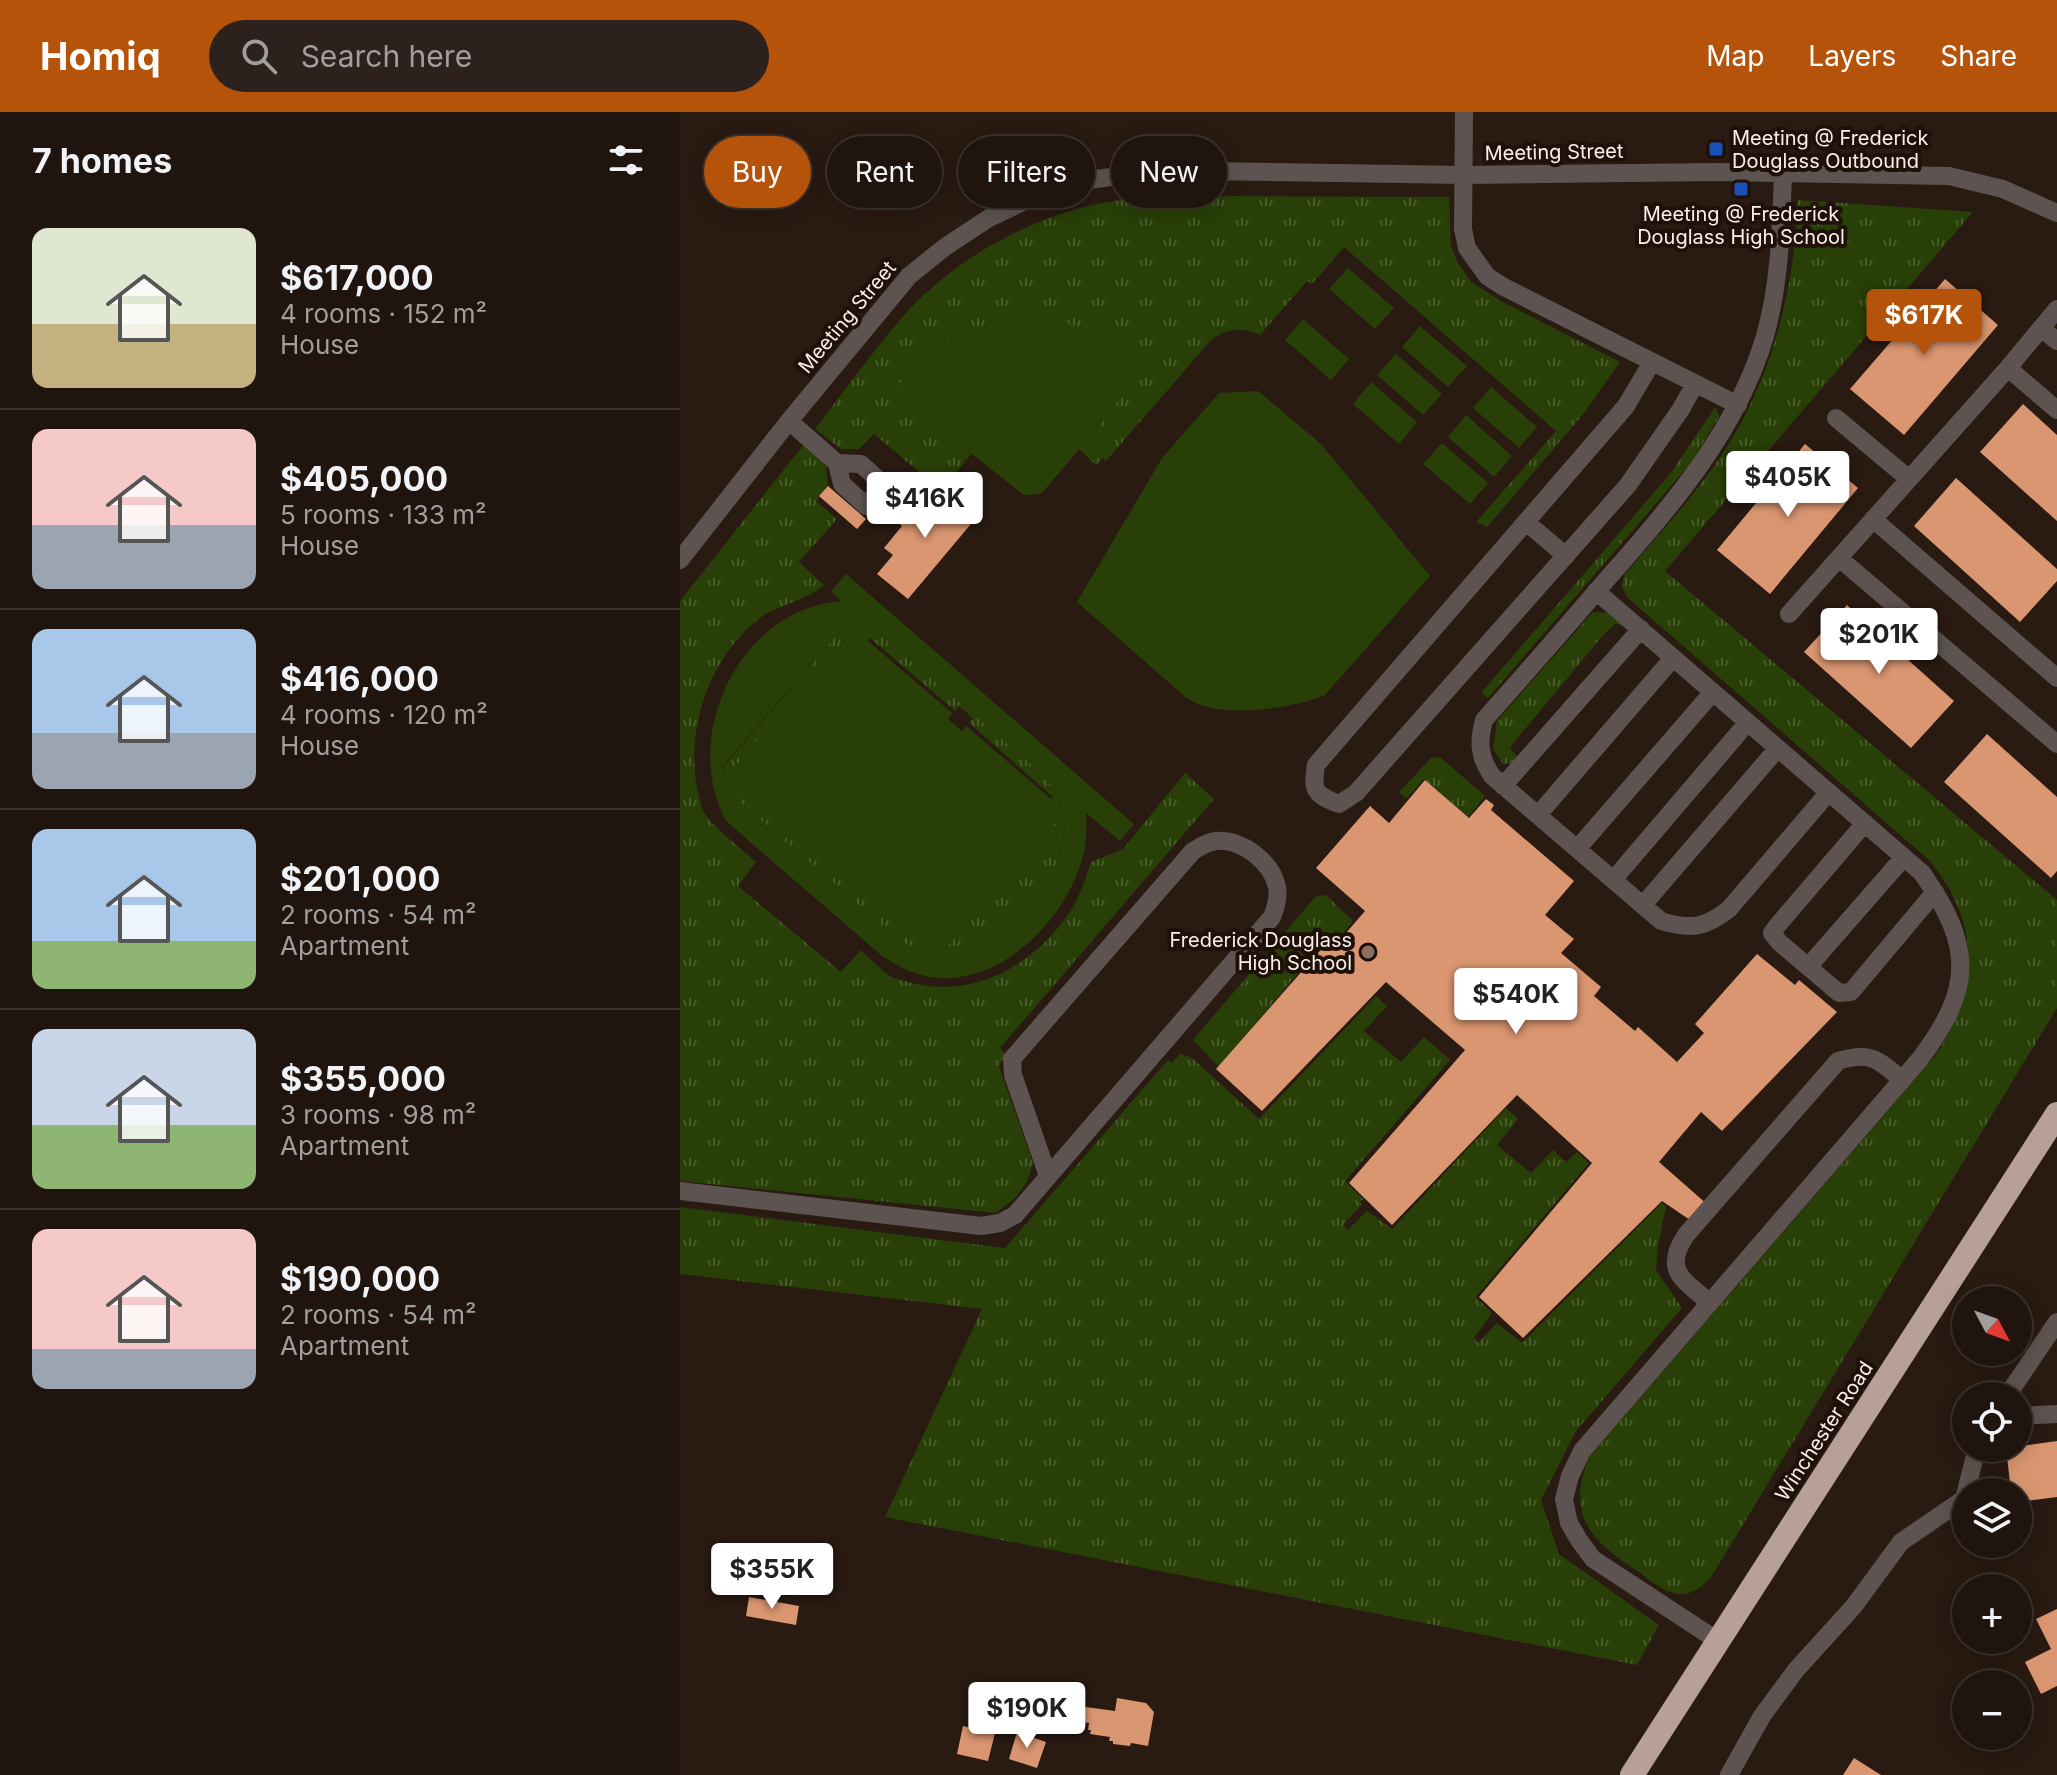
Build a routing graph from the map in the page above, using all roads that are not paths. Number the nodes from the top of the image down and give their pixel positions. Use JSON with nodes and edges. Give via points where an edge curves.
{"nodes":[{"id":1,"x":1464,"y":112,"type":"edge"},
{"id":2,"x":1783,"y":174,"type":"junction"},
{"id":3,"x":1465,"y":175,"type":"junction"},
{"id":4,"x":2057,"y":213,"type":"edge"},
{"id":5,"x":2057,"y":309,"type":"edge"},
{"id":6,"x":2041,"y":328,"type":"junction"},
{"id":7,"x":2057,"y":341,"type":"edge"},
{"id":8,"x":1652,"y":362,"type":"junction"},
{"id":9,"x":2008,"y":368,"type":"junction"},
{"id":10,"x":1695,"y":384,"type":"junction"},
{"id":11,"x":1738,"y":405,"type":"junction"},
{"id":12,"x":2057,"y":410,"type":"edge"},
{"id":13,"x":1836,"y":418,"type":"dead end"},
{"id":14,"x":789,"y":421,"type":"junction"},
{"id":15,"x":837,"y":463,"type":"dead end"},
{"id":16,"x":1909,"y":479,"type":"junction"},
{"id":17,"x":1873,"y":519,"type":"junction"},
{"id":18,"x":1526,"y":522,"type":"junction"},
{"id":19,"x":1566,"y":556,"type":"junction"},
{"id":20,"x":1839,"y":558,"type":"junction"},
{"id":21,"x":680,"y":560,"type":"edge"},
{"id":22,"x":1596,"y":591,"type":"junction"},
{"id":23,"x":1789,"y":614,"type":"dead end"},
{"id":24,"x":1641,"y":629,"type":"junction"},
{"id":25,"x":1673,"y":658,"type":"junction"},
{"id":26,"x":2057,"y":678,"type":"edge"},
{"id":27,"x":1713,"y":692,"type":"junction"},
{"id":28,"x":1748,"y":722,"type":"junction"},
{"id":29,"x":2057,"y":744,"type":"edge"},
{"id":30,"x":1778,"y":748,"type":"junction"},
{"id":31,"x":1503,"y":786,"type":"junction"},
{"id":32,"x":1829,"y":792,"type":"junction"},
{"id":33,"x":1538,"y":815,"type":"junction"},
{"id":34,"x":1865,"y":823,"type":"junction"},
{"id":35,"x":1577,"y":849,"type":"junction"},
{"id":36,"x":1904,"y":857,"type":"junction"},
{"id":37,"x":1613,"y":880,"type":"junction"},
{"id":38,"x":1935,"y":892,"type":"junction"},
{"id":39,"x":1643,"y":905,"type":"junction"},
{"id":40,"x":1808,"y":967,"type":"junction"},
{"id":41,"x":1902,"y":1080,"type":"junction"},
{"id":42,"x":2057,"y":1114,"type":"edge"},
{"id":43,"x":1048,"y":1176,"type":"junction"},
{"id":44,"x":680,"y":1191,"type":"edge"},
{"id":45,"x":1710,"y":1303,"type":"junction"},
{"id":46,"x":2057,"y":1322,"type":"edge"},
{"id":47,"x":2016,"y":1382,"type":"edge"},
{"id":48,"x":2057,"y":1414,"type":"edge"},
{"id":49,"x":2032,"y":1415,"type":"edge"},
{"id":50,"x":1973,"y":1462,"type":"edge"},
{"id":51,"x":1718,"y":1641,"type":"junction"},
{"id":52,"x":1632,"y":1775,"type":"edge"},
{"id":53,"x":1729,"y":1775,"type":"edge"}],
"edges":[{"from":1,"to":3,"type":"street"},
{"from":2,"to":3,"type":"street","name":"Meeting Street"},
{"from":2,"to":4,"type":"street","name":"Meeting Street","via":[[1949,176],[2003,189]]},
{"from":2,"to":11,"type":"street","via":[[1779,274],[1765,335]]},
{"from":3,"to":8,"type":"street","via":[[1467,248],[1487,276]]},
{"from":3,"to":14,"type":"street","name":"Meeting Street","via":[[1151,172],[1080,181],[1031,198],[978,225],[909,276]]},
{"from":5,"to":6,"type":"street"},
{"from":6,"to":7,"type":"street"},
{"from":6,"to":9,"type":"street"},
{"from":8,"to":10,"type":"street"},
{"from":8,"to":18,"type":"street","via":[[1626,406]]},
{"from":9,"to":12,"type":"street"},
{"from":9,"to":16,"type":"street"},
{"from":10,"to":11,"type":"street"},
{"from":10,"to":19,"type":"street","via":[[1628,485]]},
{"from":11,"to":22,"type":"street","via":[[1708,456]]},
{"from":13,"to":16,"type":"street"},
{"from":14,"to":15,"type":"street"},
{"from":14,"to":21,"type":"street","name":"Meeting Street"},
{"from":16,"to":17,"type":"street"},
{"from":17,"to":20,"type":"street"},
{"from":17,"to":26,"type":"street"},
{"from":18,"to":19,"type":"street"},
{"from":18,"to":19,"type":"street","via":[[1316,765],[1313,785],[1320,797],[1339,804],[1356,793]]},
{"from":20,"to":23,"type":"street"},
{"from":20,"to":29,"type":"street"},
{"from":22,"to":24,"type":"street"},
{"from":22,"to":31,"type":"street","via":[[1484,720],[1481,761]]},
{"from":24,"to":25,"type":"street"},
{"from":24,"to":31,"type":"street"},
{"from":25,"to":27,"type":"street"},
{"from":25,"to":33,"type":"street"},
{"from":27,"to":28,"type":"street"},
{"from":27,"to":35,"type":"street"},
{"from":28,"to":30,"type":"street"},
{"from":28,"to":37,"type":"street"},
{"from":30,"to":32,"type":"street"},
{"from":30,"to":39,"type":"street"},
{"from":31,"to":33,"type":"street"},
{"from":32,"to":34,"type":"street"},
{"from":32,"to":39,"type":"street","via":[[1713,921],[1675,926]]},
{"from":33,"to":35,"type":"street"},
{"from":34,"to":36,"type":"street"},
{"from":34,"to":40,"type":"street","via":[[1772,933]]},
{"from":35,"to":37,"type":"street"},
{"from":36,"to":38,"type":"street"},
{"from":36,"to":40,"type":"street"},
{"from":37,"to":39,"type":"street"},
{"from":38,"to":40,"type":"street","via":[[1851,992],[1839,993]]},
{"from":38,"to":41,"type":"street","via":[[1957,934],[1956,998],[1942,1029]]},
{"from":41,"to":45,"type":"street"},
{"from":41,"to":45,"type":"street","via":[[1869,1057],[1838,1061],[1686,1235],[1674,1264],[1681,1278]]},
{"from":42,"to":51,"type":"highway","name":"Winchester Road"},
{"from":43,"to":43,"type":"street","via":[[1272,917],[1278,889],[1273,873],[1246,849],[1217,841],[1193,851],[1012,1059]]},
{"from":43,"to":44,"type":"street","via":[[1015,1215],[981,1226]]},
{"from":45,"to":51,"type":"street","via":[[1582,1451],[1564,1499],[1569,1523],[1593,1559]]},
{"from":46,"to":47,"type":"street"},
{"from":48,"to":49,"type":"street"},
{"from":50,"to":53,"type":"street","via":[[1964,1499],[1901,1542],[1762,1716]]},
{"from":51,"to":52,"type":"highway","name":"Winchester Road"}]}
